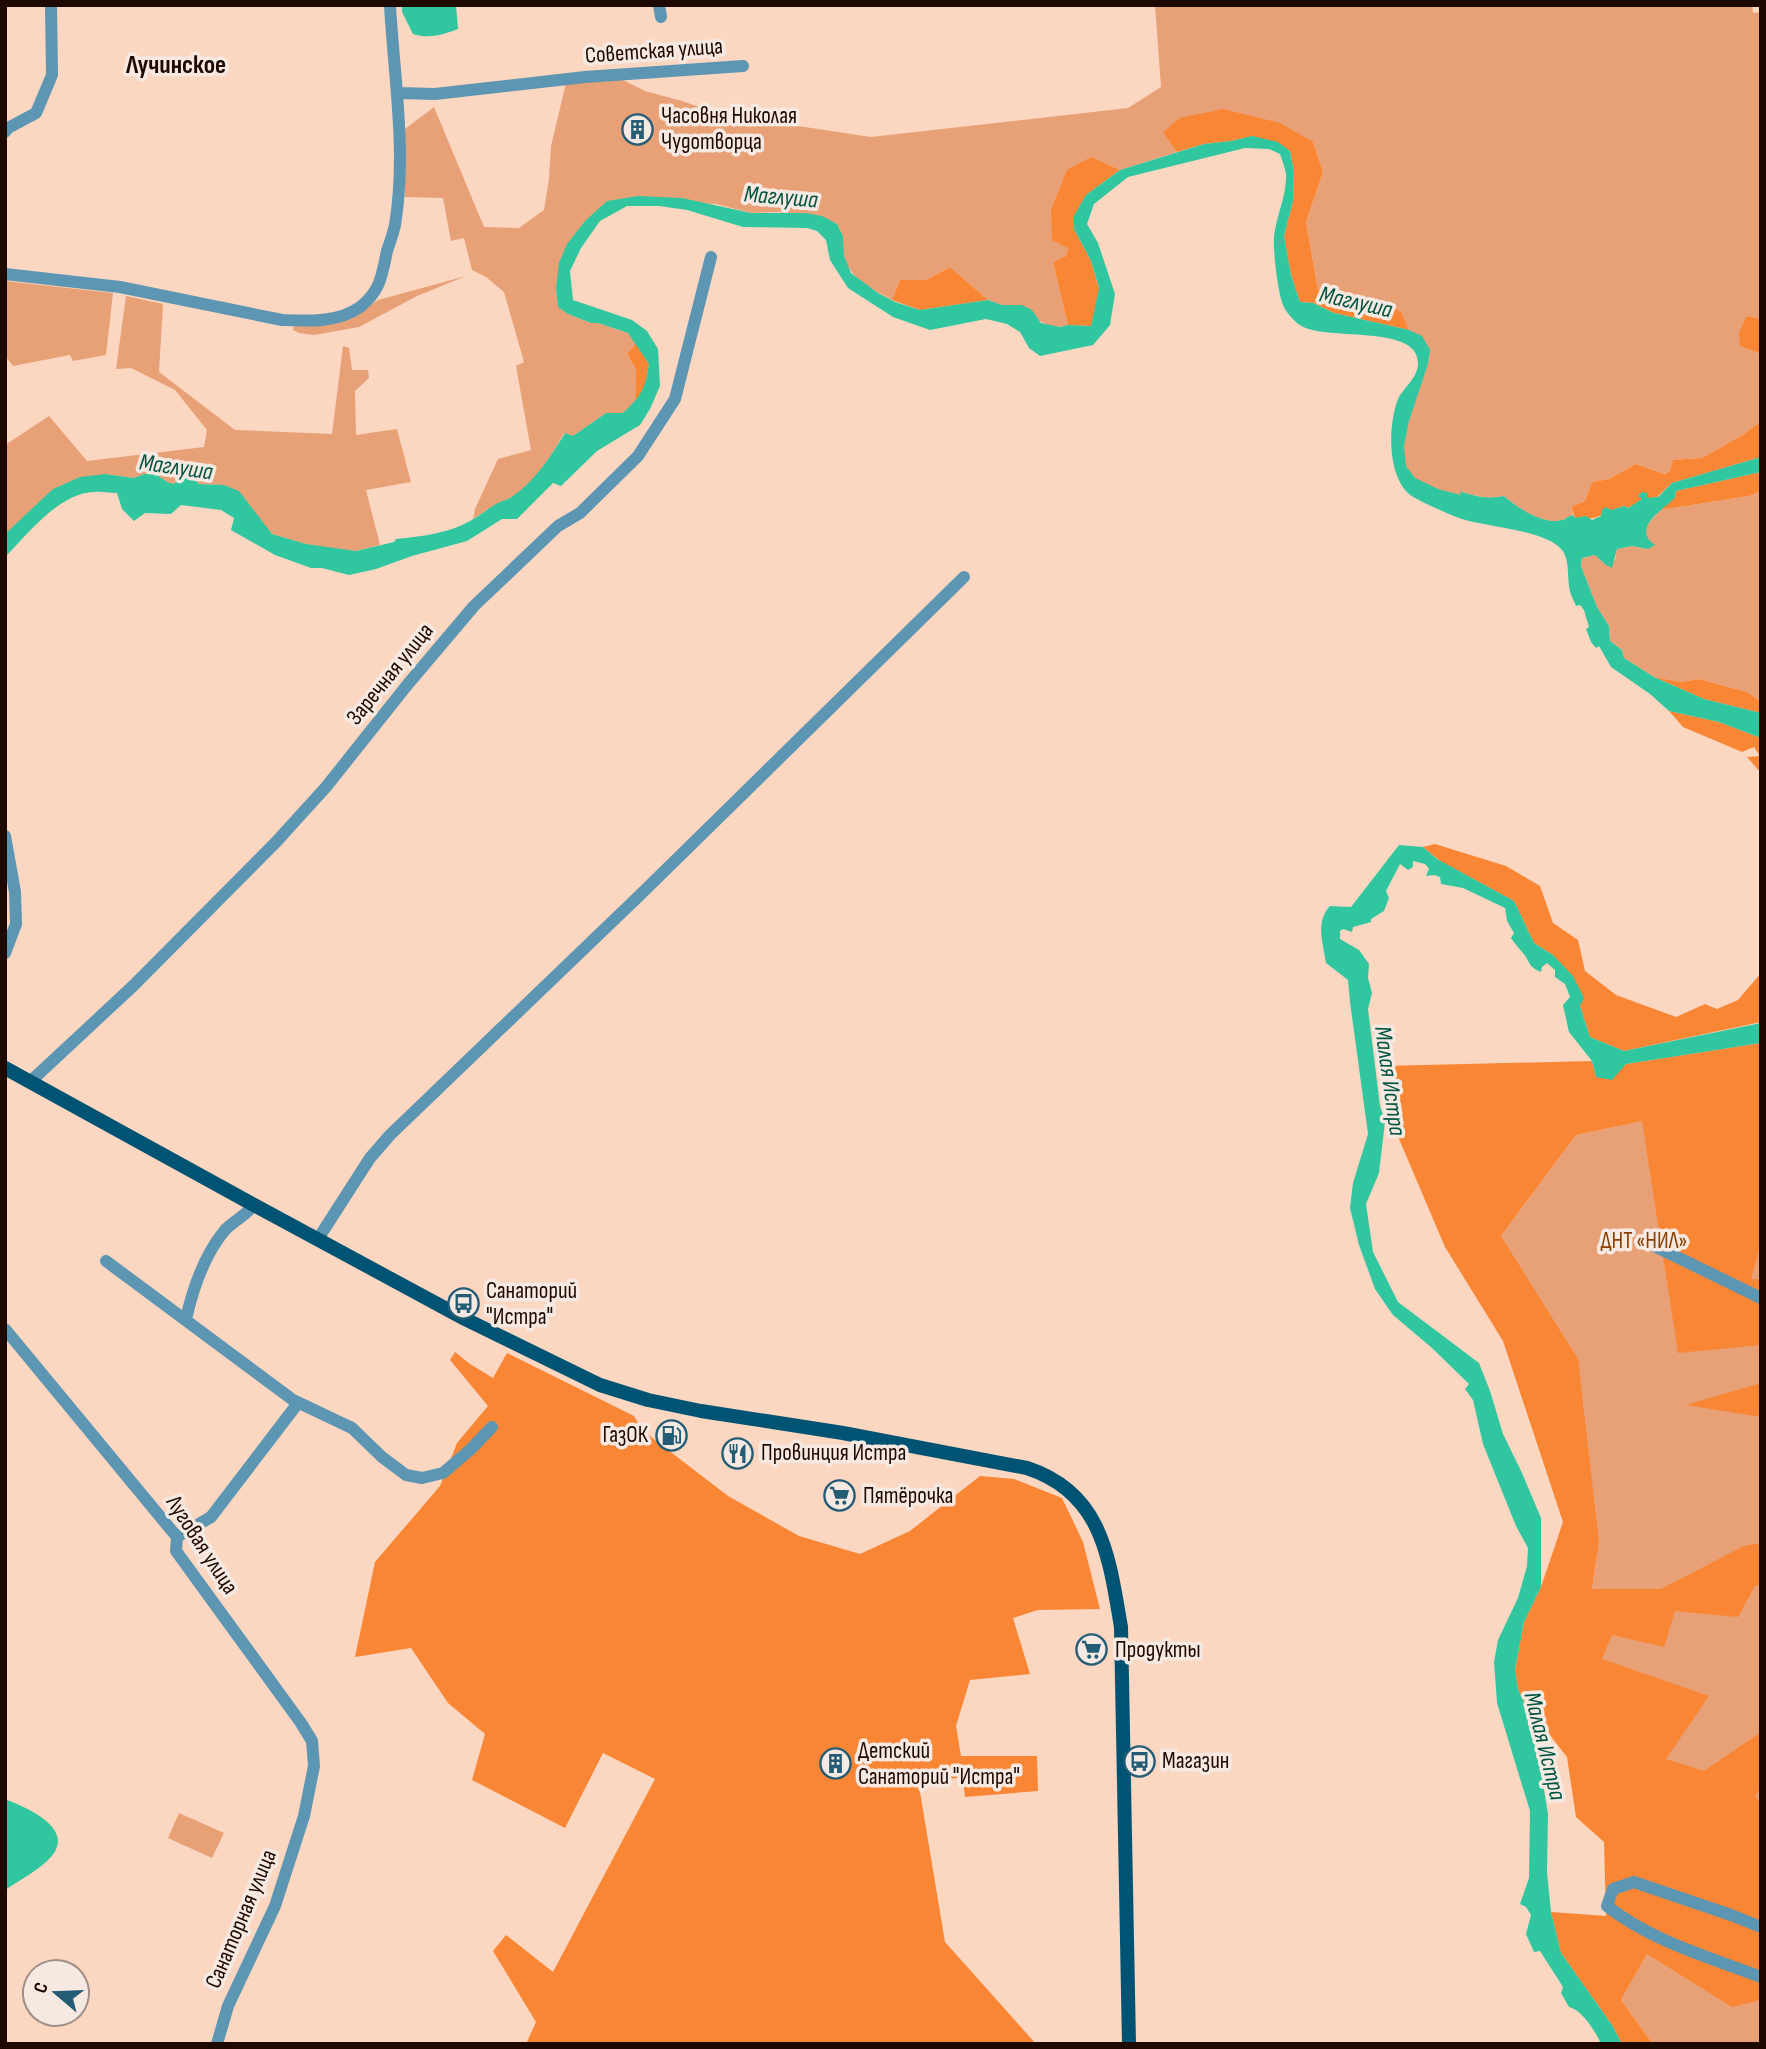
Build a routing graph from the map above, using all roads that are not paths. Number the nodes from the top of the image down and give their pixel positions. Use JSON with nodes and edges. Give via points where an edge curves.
{"nodes":[{"id":1,"x":51,"y":5,"type":"edge"},
{"id":2,"x":390,"y":5,"type":"edge"},
{"id":3,"x":743,"y":66,"type":"dead end"},
{"id":4,"x":398,"y":93,"type":"junction"},
{"id":5,"x":5,"y":132,"type":"edge"},
{"id":6,"x":711,"y":257,"type":"dead end"},
{"id":7,"x":5,"y":274,"type":"edge"},
{"id":8,"x":964,"y":577,"type":"dead end"},
{"id":9,"x":5,"y":835,"type":"edge"},
{"id":10,"x":5,"y":953,"type":"edge"},
{"id":11,"x":5,"y":1068,"type":"edge"},
{"id":12,"x":31,"y":1081,"type":"junction"},
{"id":13,"x":254,"y":1205,"type":"junction"},
{"id":14,"x":318,"y":1239,"type":"junction"},
{"id":15,"x":1648,"y":1244,"type":"dead end"},
{"id":16,"x":106,"y":1261,"type":"dead end"},
{"id":17,"x":1761,"y":1298,"type":"edge"},
{"id":18,"x":186,"y":1319,"type":"junction"},
{"id":19,"x":5,"y":1329,"type":"edge"},
{"id":20,"x":298,"y":1403,"type":"junction"},
{"id":21,"x":492,"y":1427,"type":"dead end"},
{"id":22,"x":177,"y":1537,"type":"junction"},
{"id":23,"x":314,"y":1766,"type":"joint"},
{"id":24,"x":1761,"y":1927,"type":"edge"},
{"id":25,"x":1761,"y":1977,"type":"edge"},
{"id":26,"x":216,"y":2044,"type":"edge"},
{"id":27,"x":1129,"y":2044,"type":"edge"}],
"edges":[{"from":1,"to":5,"type":"street","via":[[52,75],[36,113]]},
{"from":2,"to":4,"type":"street"},
{"from":3,"to":4,"type":"street","name":"Советская улица","via":[[435,94]]},
{"from":4,"to":7,"type":"street","via":[[399,190],[394,228],[380,283],[360,307],[332,318],[282,320],[120,287]]},
{"from":6,"to":12,"type":"street","name":"Заречная улица","via":[[675,399],[638,456],[474,606],[277,841]]},
{"from":8,"to":14,"type":"street","via":[[390,1135]]},
{"from":9,"to":10,"type":"street","via":[[16,924]]},
{"from":11,"to":12,"type":"main road"},
{"from":12,"to":13,"type":"main road"},
{"from":13,"to":14,"type":"main road"},
{"from":13,"to":18,"type":"street","via":[[226,1229],[207,1258],[192,1289]]},
{"from":14,"to":27,"type":"main road","via":[[466,1319],[619,1392],[701,1411],[1027,1468],[1046,1474],[1075,1496],[1102,1539],[1121,1627]]},
{"from":15,"to":17,"type":"street"},
{"from":16,"to":18,"type":"street"},
{"from":18,"to":20,"type":"street"},
{"from":19,"to":22,"type":"street","name":"Луговая улица"},
{"from":20,"to":21,"type":"street","via":[[352,1428],[406,1475],[422,1478],[443,1473]]},
{"from":20,"to":22,"type":"street","via":[[211,1517]]},
{"from":22,"to":23,"type":"street","name":"Луговая улица","via":[[176,1550],[312,1741]]},
{"from":23,"to":26,"type":"street","name":"Санаторная улица","via":[[304,1816],[275,1906],[228,2006]]},
{"from":24,"to":25,"type":"street","via":[[1634,1882],[1613,1889],[1607,1906],[1627,1922],[1681,1947]]}]}
